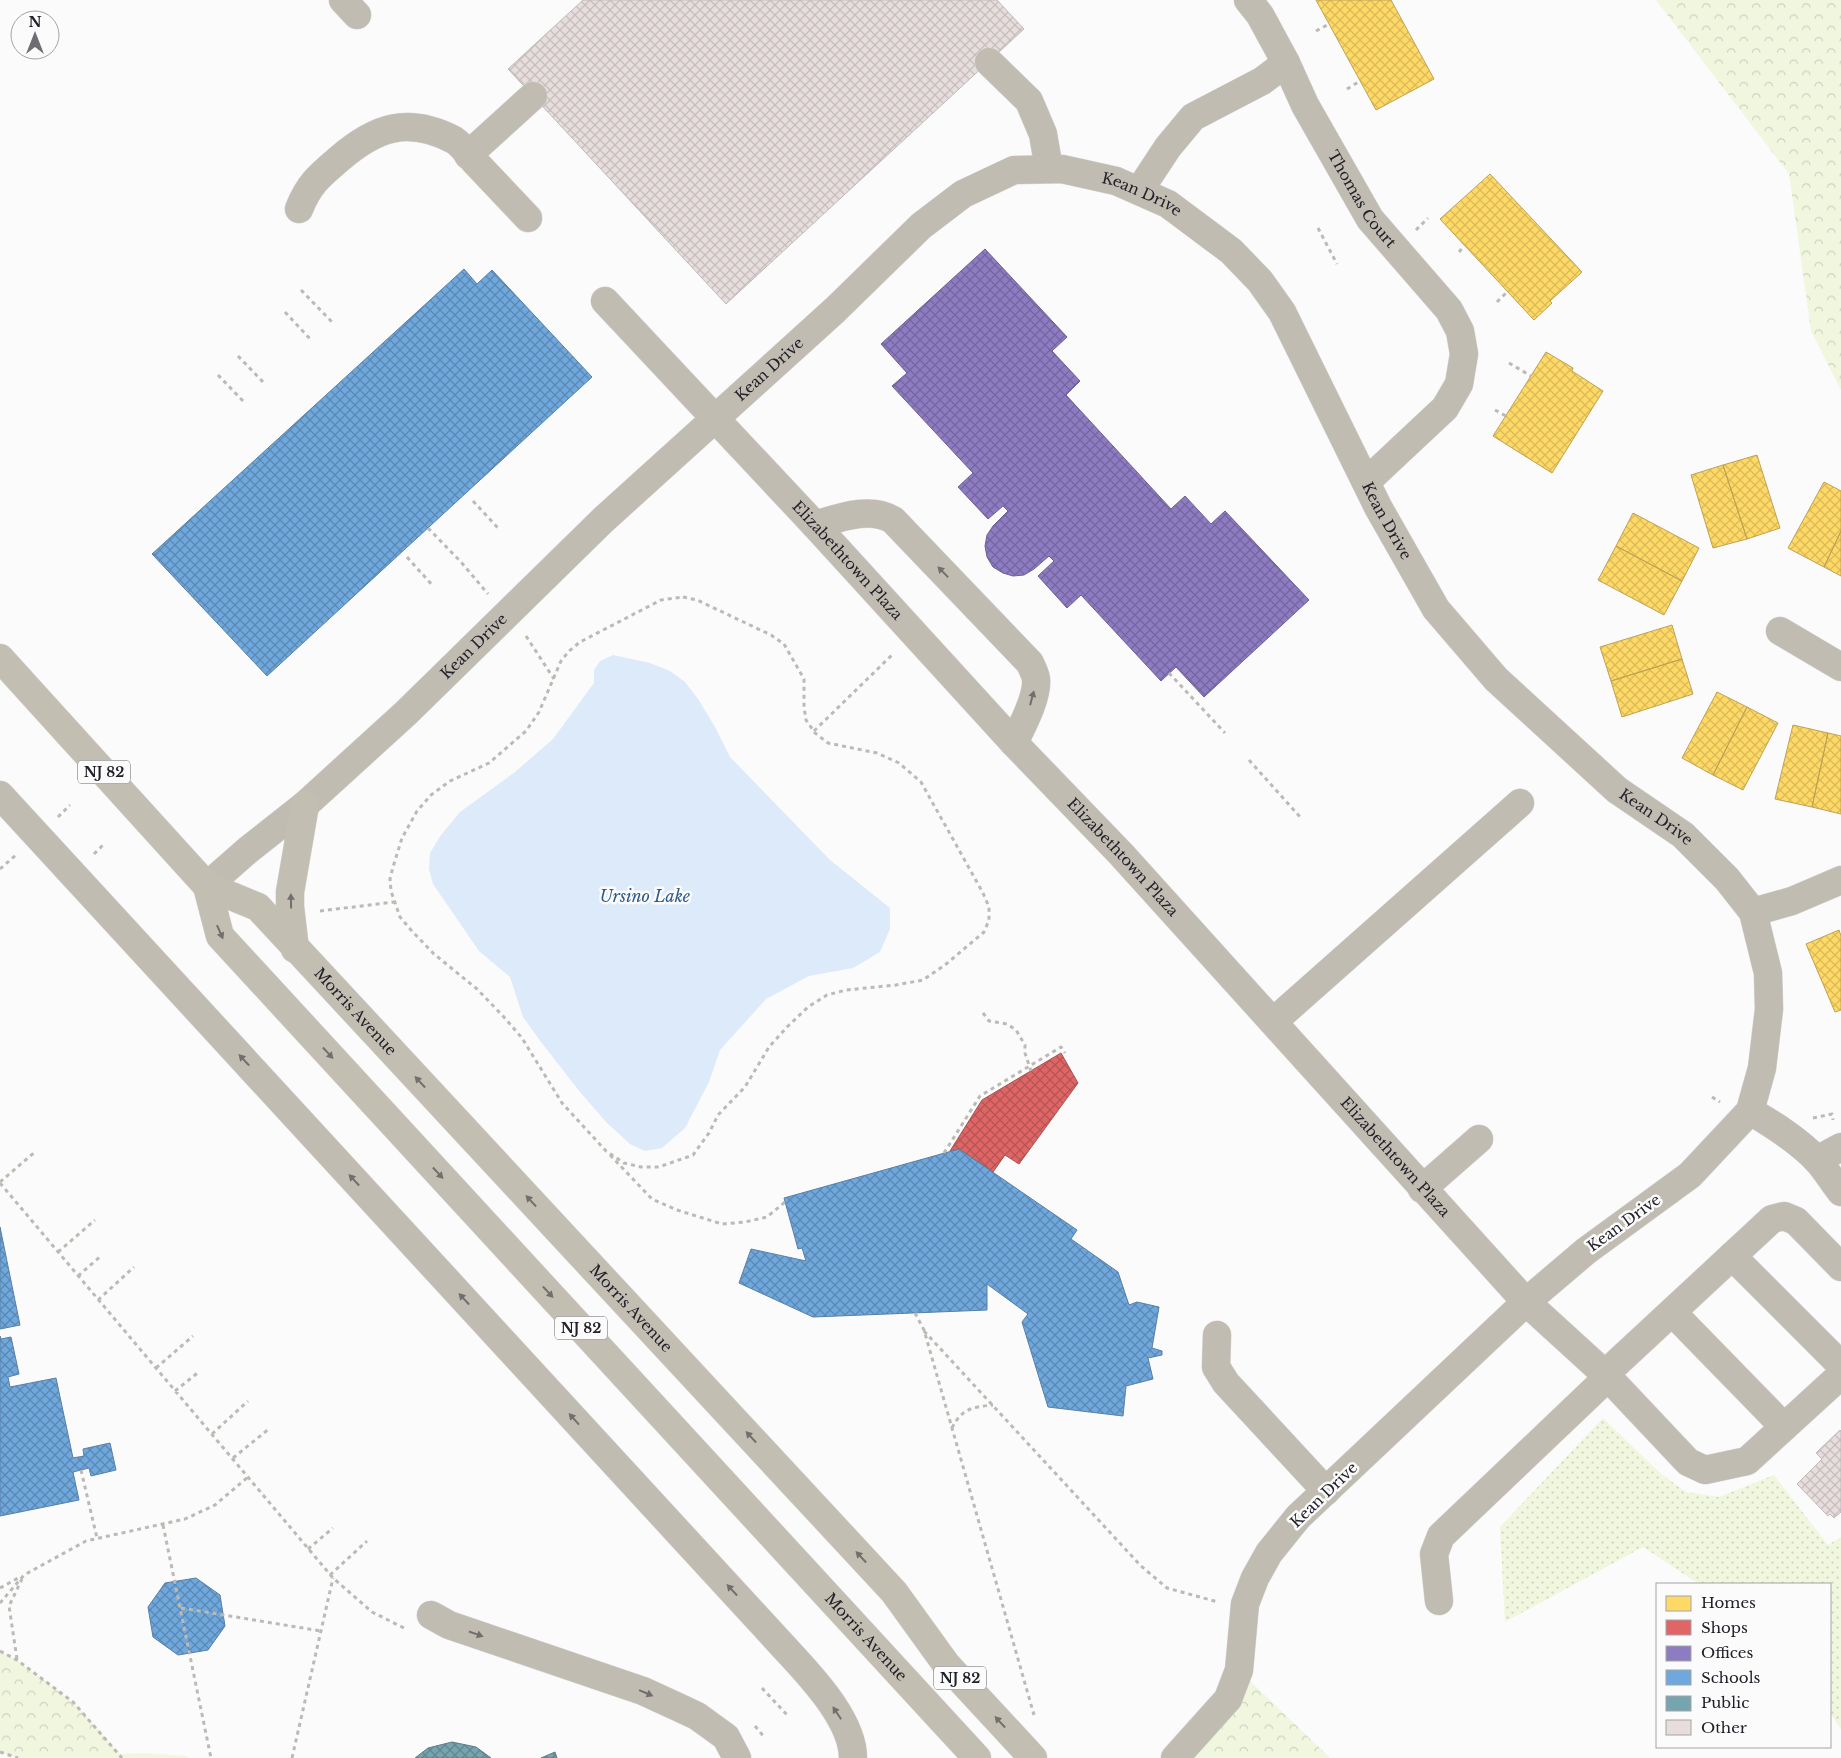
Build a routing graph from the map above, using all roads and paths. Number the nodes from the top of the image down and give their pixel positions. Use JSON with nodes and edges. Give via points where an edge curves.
{"nodes":[{"id":1,"x":1248,"y":0,"type":"edge"},
{"id":2,"x":1329,"y":24,"type":"dead end"},
{"id":3,"x":1316,"y":30,"type":"dead end"},
{"id":4,"x":989,"y":62,"type":"dead end"},
{"id":5,"x":1286,"y":63,"type":"junction"},
{"id":6,"x":1360,"y":82,"type":"dead end"},
{"id":7,"x":1347,"y":89,"type":"dead end"},
{"id":8,"x":533,"y":96,"type":"dead end"},
{"id":9,"x":468,"y":155,"type":"junction"},
{"id":10,"x":1050,"y":169,"type":"junction"},
{"id":11,"x":1140,"y":191,"type":"junction"},
{"id":12,"x":299,"y":209,"type":"dead end"},
{"id":13,"x":528,"y":218,"type":"dead end"},
{"id":14,"x":1318,"y":228,"type":"dead end"},
{"id":15,"x":1464,"y":246,"type":"dead end"},
{"id":16,"x":1459,"y":252,"type":"dead end"},
{"id":17,"x":1338,"y":264,"type":"dead end"},
{"id":18,"x":301,"y":290,"type":"dead end"},
{"id":19,"x":1507,"y":292,"type":"dead end"},
{"id":20,"x":605,"y":301,"type":"dead end"},
{"id":21,"x":1497,"y":302,"type":"dead end"},
{"id":22,"x":285,"y":312,"type":"dead end"},
{"id":23,"x":332,"y":322,"type":"dead end"},
{"id":24,"x":312,"y":341,"type":"dead end"},
{"id":25,"x":238,"y":356,"type":"dead end"},
{"id":26,"x":1509,"y":363,"type":"dead end"},
{"id":27,"x":218,"y":375,"type":"dead end"},
{"id":28,"x":1531,"y":376,"type":"dead end"},
{"id":29,"x":264,"y":383,"type":"dead end"},
{"id":30,"x":244,"y":402,"type":"dead end"},
{"id":31,"x":1495,"y":410,"type":"dead end"},
{"id":32,"x":1506,"y":416,"type":"dead end"},
{"id":33,"x":715,"y":418,"type":"junction"},
{"id":34,"x":1366,"y":482,"type":"junction"},
{"id":35,"x":473,"y":501,"type":"dead end"},
{"id":36,"x":815,"y":525,"type":"junction"},
{"id":37,"x":428,"y":528,"type":"dead end"},
{"id":38,"x":498,"y":528,"type":"dead end"},
{"id":39,"x":407,"y":557,"type":"dead end"},
{"id":40,"x":434,"y":586,"type":"dead end"},
{"id":41,"x":506,"y":615,"type":"junction"},
{"id":42,"x":1780,"y":630,"type":"dead end"},
{"id":43,"x":901,"y":647,"type":"dead end"},
{"id":44,"x":0,"y":658,"type":"edge"},
{"id":45,"x":1841,"y":667,"type":"edge"},
{"id":46,"x":1169,"y":673,"type":"dead end"},
{"id":47,"x":554,"y":679,"type":"junction"},
{"id":48,"x":814,"y":731,"type":"junction"},
{"id":49,"x":1225,"y":733,"type":"dead end"},
{"id":50,"x":1014,"y":744,"type":"junction"},
{"id":51,"x":1249,"y":760,"type":"dead end"},
{"id":52,"x":0,"y":796,"type":"edge"},
{"id":53,"x":1520,"y":803,"type":"dead end"},
{"id":54,"x":305,"y":804,"type":"junction"},
{"id":55,"x":1300,"y":818,"type":"dead end"},
{"id":56,"x":1841,"y":880,"type":"edge"},
{"id":57,"x":207,"y":886,"type":"junction"},
{"id":58,"x":394,"y":902,"type":"junction"},
{"id":59,"x":319,"y":911,"type":"dead end"},
{"id":60,"x":1753,"y":912,"type":"junction"},
{"id":61,"x":295,"y":949,"type":"junction"},
{"id":62,"x":983,"y":1013,"type":"dead end"},
{"id":63,"x":1274,"y":1021,"type":"junction"},
{"id":64,"x":1065,"y":1053,"type":"dead end"},
{"id":65,"x":1030,"y":1066,"type":"junction"},
{"id":66,"x":1031,"y":1071,"type":"dead end"},
{"id":67,"x":1750,"y":1111,"type":"junction"},
{"id":68,"x":1806,"y":1113,"type":"dead end"},
{"id":69,"x":1837,"y":1134,"type":"edge"},
{"id":70,"x":1479,"y":1139,"type":"dead end"},
{"id":71,"x":36,"y":1151,"type":"dead end"},
{"id":72,"x":606,"y":1151,"type":"junction"},
{"id":73,"x":944,"y":1153,"type":"dead end"},
{"id":74,"x":1817,"y":1160,"type":"junction"},
{"id":75,"x":0,"y":1182,"type":"edge"},
{"id":76,"x":1422,"y":1189,"type":"junction"},
{"id":77,"x":1841,"y":1192,"type":"edge"},
{"id":78,"x":785,"y":1202,"type":"dead end"},
{"id":79,"x":95,"y":1220,"type":"dead end"},
{"id":80,"x":58,"y":1252,"type":"junction"},
{"id":81,"x":102,"y":1256,"type":"dead end"},
{"id":82,"x":1732,"y":1256,"type":"junction"},
{"id":83,"x":1841,"y":1266,"type":"edge"},
{"id":84,"x":134,"y":1267,"type":"dead end"},
{"id":85,"x":78,"y":1276,"type":"junction"},
{"id":86,"x":98,"y":1300,"type":"junction"},
{"id":87,"x":1526,"y":1302,"type":"junction"},
{"id":88,"x":1672,"y":1312,"type":"junction"},
{"id":89,"x":916,"y":1313,"type":"dead end"},
{"id":90,"x":924,"y":1330,"type":"junction"},
{"id":91,"x":1218,"y":1335,"type":"dead end"},
{"id":92,"x":193,"y":1336,"type":"dead end"},
{"id":93,"x":1841,"y":1365,"type":"edge"},
{"id":94,"x":156,"y":1368,"type":"junction"},
{"id":95,"x":200,"y":1371,"type":"dead end"},
{"id":96,"x":1841,"y":1375,"type":"edge"},
{"id":97,"x":1607,"y":1376,"type":"junction"},
{"id":98,"x":176,"y":1391,"type":"junction"},
{"id":99,"x":248,"y":1401,"type":"dead end"},
{"id":100,"x":993,"y":1406,"type":"junction"},
{"id":101,"x":1784,"y":1427,"type":"junction"},
{"id":102,"x":270,"y":1428,"type":"dead end"},
{"id":103,"x":951,"y":1428,"type":"junction"},
{"id":104,"x":212,"y":1434,"type":"junction"},
{"id":105,"x":233,"y":1458,"type":"junction"},
{"id":106,"x":81,"y":1470,"type":"dead end"},
{"id":107,"x":1326,"y":1490,"type":"junction"},
{"id":108,"x":163,"y":1525,"type":"junction"},
{"id":109,"x":333,"y":1528,"type":"dead end"},
{"id":110,"x":97,"y":1538,"type":"junction"},
{"id":111,"x":366,"y":1541,"type":"dead end"},
{"id":112,"x":308,"y":1549,"type":"dead end"},
{"id":113,"x":24,"y":1575,"type":"junction"},
{"id":114,"x":0,"y":1588,"type":"edge"},
{"id":115,"x":1439,"y":1601,"type":"dead end"},
{"id":116,"x":0,"y":1603,"type":"edge"},
{"id":117,"x":1221,"y":1603,"type":"dead end"},
{"id":118,"x":181,"y":1608,"type":"junction"},
{"id":119,"x":431,"y":1615,"type":"dead end"},
{"id":120,"x":321,"y":1631,"type":"junction"},
{"id":121,"x":0,"y":1651,"type":"edge"},
{"id":122,"x":17,"y":1660,"type":"junction"},
{"id":123,"x":762,"y":1688,"type":"dead end"},
{"id":124,"x":788,"y":1716,"type":"dead end"},
{"id":125,"x":1035,"y":1716,"type":"dead end"},
{"id":126,"x":0,"y":1752,"type":"edge"},
{"id":127,"x":18,"y":1758,"type":"edge"},
{"id":128,"x":122,"y":1758,"type":"edge"},
{"id":129,"x":211,"y":1758,"type":"edge"},
{"id":130,"x":292,"y":1758,"type":"edge"},
{"id":131,"x":738,"y":1758,"type":"edge"},
{"id":132,"x":853,"y":1758,"type":"edge"},
{"id":133,"x":978,"y":1758,"type":"edge"},
{"id":134,"x":1033,"y":1758,"type":"edge"},
{"id":135,"x":1176,"y":1758,"type":"edge"}],
"edges":[{"from":1,"to":5,"type":"street","name":"Thomas Court","via":[[1260,15]]},
{"from":2,"to":3,"type":"path"},
{"from":4,"to":10,"type":"street","via":[[1029,101],[1043,134]]},
{"from":5,"to":11,"type":"street","via":[[1262,81],[1193,117],[1168,147]]},
{"from":5,"to":34,"type":"street","name":"Thomas Court","via":[[1305,105],[1370,220],[1450,310],[1460,332],[1464,354],[1459,384],[1445,408]]},
{"from":6,"to":7,"type":"path"},
{"from":8,"to":9,"type":"street"},
{"from":9,"to":12,"type":"street","via":[[456,141],[425,129],[402,127],[378,132],[358,142],[318,177],[306,192]]},
{"from":9,"to":13,"type":"street"},
{"from":10,"to":11,"type":"street","name":"Kean Drive","via":[[1062,168]]},
{"from":10,"to":33,"type":"street","name":"Kean Drive","via":[[1014,170],[964,194],[921,226],[835,310]]},
{"from":11,"to":34,"type":"street","name":"Kean Drive","via":[[1168,204],[1202,228],[1260,280],[1282,312]]},
{"from":14,"to":17,"type":"path"},
{"from":15,"to":16,"type":"path"},
{"from":18,"to":23,"type":"path"},
{"from":19,"to":21,"type":"path"},
{"from":20,"to":33,"type":"street","name":"Elizabethtown Plaza"},
{"from":22,"to":24,"type":"path"},
{"from":25,"to":29,"type":"path"},
{"from":26,"to":28,"type":"path"},
{"from":27,"to":30,"type":"path"},
{"from":31,"to":32,"type":"path"},
{"from":33,"to":36,"type":"street","name":"Elizabethtown Plaza"},
{"from":33,"to":41,"type":"street","name":"Kean Drive","via":[[603,520]]},
{"from":34,"to":60,"type":"street","name":"Kean Drive","via":[[1436,609],[1496,679],[1618,790],[1683,835],[1727,879]]},
{"from":35,"to":38,"type":"path"},
{"from":36,"to":50,"type":"street","name":"Elizabethtown Plaza"},
{"from":50,"to":36,"type":"street","one_way":true,"via":[[1035,686],[1030,663],[893,520],[872,513]]},
{"from":37,"to":41,"type":"path"},
{"from":39,"to":40,"type":"path"},
{"from":41,"to":47,"type":"path","via":[[525,635]]},
{"from":41,"to":54,"type":"street","name":"Kean Drive","via":[[406,713]]},
{"from":42,"to":45,"type":"street"},
{"from":43,"to":48,"type":"path"},
{"from":44,"to":57,"type":"main road","name":"Morris Avenue","number":"NJ 82"},
{"from":46,"to":49,"type":"path"},
{"from":47,"to":48,"type":"path","via":[[561,661],[580,642],[661,600],[683,597],[706,604],[784,644],[804,679],[806,720]]},
{"from":47,"to":58,"type":"path","via":[[526,731],[490,763],[450,781],[417,811],[402,838],[393,866],[390,879]]},
{"from":48,"to":72,"type":"path","via":[[828,742],[877,753],[899,763],[921,782],[989,907],[989,920],[984,932],[923,980],[846,990],[827,995],[808,1007],[770,1047],[745,1087],[718,1115],[693,1154],[659,1167],[641,1167],[624,1163]]},
{"from":50,"to":63,"type":"street","name":"Elizabethtown Plaza","via":[[1121,854]]},
{"from":51,"to":55,"type":"path"},
{"from":132,"to":52,"type":"street","one_way":true,"via":[[842,1718],[794,1658]]},
{"from":53,"to":63,"type":"street"},
{"from":54,"to":57,"type":"street","name":"Kean Drive"},
{"from":61,"to":54,"type":"main road","one_way":true,"via":[[290,892]]},
{"from":56,"to":60,"type":"street","via":[[1792,901]]},
{"from":57,"to":61,"type":"main road","name":"Morris Avenue","number":"NJ 82","via":[[258,907]]},
{"from":57,"to":133,"type":"main road","name":"Morris Avenue","number":"NJ 82","one_way":true,"via":[[220,936]]},
{"from":58,"to":59,"type":"path"},
{"from":58,"to":72,"type":"path","via":[[411,930],[434,954],[477,989],[522,1038],[562,1103]]},
{"from":60,"to":67,"type":"street","name":"Kean Drive","via":[[1768,973],[1769,1009],[1762,1068]]},
{"from":134,"to":61,"type":"main road","name":"Morris Avenue","number":"NJ 82","one_way":true,"via":[[946,1664],[894,1592]]},
{"from":62,"to":65,"type":"path","via":[[989,1021],[1007,1024],[1016,1030],[1025,1045]]},
{"from":63,"to":76,"type":"street","name":"Elizabethtown Plaza"},
{"from":64,"to":65,"type":"path","via":[[1061,1047]]},
{"from":65,"to":66,"type":"path"},
{"from":65,"to":73,"type":"path","via":[[980,1096]]},
{"from":67,"to":74,"type":"street","via":[[1775,1126]]},
{"from":67,"to":87,"type":"street","name":"Kean Drive","via":[[1690,1175],[1586,1251]]},
{"from":68,"to":69,"type":"path","via":[[1813,1118],[1832,1114]]},
{"from":69,"to":74,"type":"street"},
{"from":70,"to":76,"type":"street"},
{"from":71,"to":75,"type":"path"},
{"from":72,"to":78,"type":"path","via":[[652,1199],[722,1224],[767,1217]]},
{"from":74,"to":77,"type":"street"},
{"from":75,"to":80,"type":"path"},
{"from":76,"to":87,"type":"street","name":"Elizabethtown Plaza"},
{"from":79,"to":80,"type":"path"},
{"from":80,"to":85,"type":"path"},
{"from":81,"to":85,"type":"path"},
{"from":82,"to":83,"type":"street","via":[[1772,1219],[1784,1216],[1796,1221]]},
{"from":82,"to":88,"type":"street"},
{"from":82,"to":93,"type":"street"},
{"from":84,"to":86,"type":"path"},
{"from":85,"to":86,"type":"path"},
{"from":86,"to":94,"type":"path"},
{"from":87,"to":97,"type":"street","name":"Elizabethtown Plaza"},
{"from":87,"to":107,"type":"street","name":"Kean Drive"},
{"from":88,"to":97,"type":"street"},
{"from":88,"to":101,"type":"street"},
{"from":89,"to":90,"type":"path"},
{"from":90,"to":100,"type":"path"},
{"from":90,"to":103,"type":"path"},
{"from":91,"to":107,"type":"street","via":[[1216,1367],[1226,1383]]},
{"from":92,"to":94,"type":"path"},
{"from":94,"to":98,"type":"path"},
{"from":95,"to":98,"type":"path"},
{"from":96,"to":101,"type":"street","name":"Elizabethtown Plaza"},
{"from":97,"to":101,"type":"street","name":"Elizabethtown Plaza","via":[[1688,1462],[1705,1470],[1747,1461]]},
{"from":97,"to":115,"type":"street","via":[[1441,1536],[1434,1554]]},
{"from":98,"to":104,"type":"path"},
{"from":99,"to":104,"type":"path"},
{"from":100,"to":103,"type":"path","via":[[969,1409],[957,1417]]},
{"from":100,"to":117,"type":"path","via":[[1141,1566],[1167,1588]]},
{"from":102,"to":105,"type":"path"},
{"from":103,"to":125,"type":"path"},
{"from":104,"to":105,"type":"path"},
{"from":105,"to":108,"type":"path","via":[[248,1477],[215,1505]]},
{"from":106,"to":110,"type":"path"},
{"from":107,"to":135,"type":"street","name":"Kean Drive","via":[[1298,1517],[1269,1553],[1255,1578],[1244,1604],[1239,1670],[1228,1699]]},
{"from":108,"to":110,"type":"path"},
{"from":108,"to":118,"type":"path"},
{"from":109,"to":112,"type":"path"},
{"from":110,"to":113,"type":"path"},
{"from":111,"to":120,"type":"path","via":[[331,1576]]},
{"from":113,"to":114,"type":"path"},
{"from":113,"to":116,"type":"path"},
{"from":113,"to":122,"type":"path","via":[[9,1606]]},
{"from":118,"to":120,"type":"path"},
{"from":118,"to":129,"type":"path"},
{"from":119,"to":131,"type":"street","one_way":true,"via":[[449,1625],[643,1691],[697,1716],[726,1737]]},
{"from":120,"to":130,"type":"path"},
{"from":121,"to":122,"type":"path"},
{"from":122,"to":128,"type":"path","via":[[73,1702]]},
{"from":123,"to":124,"type":"path"},
{"from":126,"to":127,"type":"path"}]}
